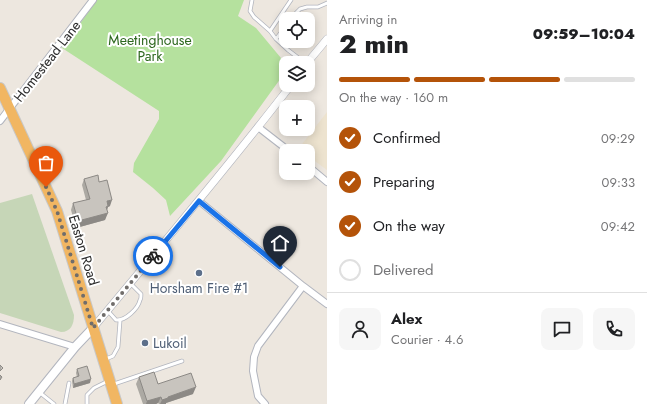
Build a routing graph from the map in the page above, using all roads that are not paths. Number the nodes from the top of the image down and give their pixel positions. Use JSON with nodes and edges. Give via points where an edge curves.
{"nodes":[{"id":1,"x":93,"y":0,"type":"edge"},
{"id":2,"x":252,"y":0,"type":"edge"},
{"id":3,"x":291,"y":0,"type":"edge"},
{"id":4,"x":327,"y":3,"type":"edge"},
{"id":5,"x":297,"y":12,"type":"edge"},
{"id":6,"x":270,"y":31,"type":"junction"},
{"id":7,"x":279,"y":35,"type":"edge"},
{"id":8,"x":327,"y":38,"type":"edge"},
{"id":9,"x":276,"y":39,"type":"junction"},
{"id":10,"x":296,"y":56,"type":"edge"},
{"id":11,"x":312,"y":56,"type":"edge"},
{"id":12,"x":0,"y":88,"type":"edge"},
{"id":13,"x":286,"y":92,"type":"edge"},
{"id":14,"x":10,"y":109,"type":"junction"},
{"id":15,"x":0,"y":121,"type":"edge"},
{"id":16,"x":258,"y":127,"type":"junction"},
{"id":17,"x":280,"y":144,"type":"edge"},
{"id":18,"x":315,"y":172,"type":"edge"},
{"id":19,"x":327,"y":182,"type":"edge"},
{"id":20,"x":199,"y":201,"type":"junction"},
{"id":21,"x":130,"y":283,"type":"junction"},
{"id":22,"x":303,"y":286,"type":"junction"},
{"id":23,"x":327,"y":304,"type":"edge"},
{"id":24,"x":107,"y":310,"type":"junction"},
{"id":25,"x":120,"y":321,"type":"junction"},
{"id":26,"x":0,"y":324,"type":"edge"},
{"id":27,"x":93,"y":328,"type":"junction"},
{"id":28,"x":75,"y":348,"type":"junction"},
{"id":29,"x":103,"y":360,"type":"junction"},
{"id":30,"x":182,"y":361,"type":"dead end"},
{"id":31,"x":69,"y":383,"type":"dead end"},
{"id":32,"x":110,"y":383,"type":"junction"},
{"id":33,"x":39,"y":392,"type":"junction"},
{"id":34,"x":29,"y":404,"type":"edge"},
{"id":35,"x":54,"y":404,"type":"edge"},
{"id":36,"x":65,"y":404,"type":"edge"},
{"id":37,"x":87,"y":404,"type":"edge"},
{"id":38,"x":117,"y":404,"type":"edge"},
{"id":39,"x":265,"y":404,"type":"edge"}],
"edges":[{"from":1,"to":14,"type":"street","name":"Homestead Lane"},
{"from":2,"to":6,"type":"lane","via":[[251,14]]},
{"from":3,"to":6,"type":"lane"},
{"from":4,"to":5,"type":"lane","via":[[300,9]]},
{"from":6,"to":9,"type":"lane"},
{"from":7,"to":9,"type":"lane"},
{"from":8,"to":11,"type":"street"},
{"from":9,"to":10,"type":"lane"},
{"from":12,"to":14,"type":"highway","name":"Easton Road"},
{"from":13,"to":16,"type":"street"},
{"from":14,"to":15,"type":"street","name":"Homestead Lane"},
{"from":14,"to":27,"type":"highway","name":"Easton Road","via":[[57,211]]},
{"from":16,"to":17,"type":"street"},
{"from":16,"to":20,"type":"street"},
{"from":18,"to":19,"type":"street"},
{"from":20,"to":21,"type":"street"},
{"from":20,"to":22,"type":"street"},
{"from":21,"to":24,"type":"street"},
{"from":21,"to":25,"type":"lane","via":[[141,294],[141,300],[130,314]]},
{"from":22,"to":23,"type":"street"},
{"from":22,"to":39,"type":"street","via":[[258,346],[254,357],[255,384],[258,396]]},
{"from":24,"to":25,"type":"lane"},
{"from":24,"to":27,"type":"street"},
{"from":25,"to":29,"type":"lane","via":[[118,348],[113,356]]},
{"from":26,"to":28,"type":"street"},
{"from":27,"to":28,"type":"main road"},
{"from":27,"to":29,"type":"highway","name":"Easton Road"},
{"from":28,"to":33,"type":"main road"},
{"from":29,"to":32,"type":"highway","name":"Easton Road"},
{"from":30,"to":32,"type":"lane"},
{"from":31,"to":36,"type":"lane"},
{"from":32,"to":37,"type":"lane","via":[[94,388],[87,395]]},
{"from":32,"to":38,"type":"highway","name":"Easton Road"},
{"from":33,"to":34,"type":"main road"},
{"from":33,"to":35,"type":"lane"}]}
